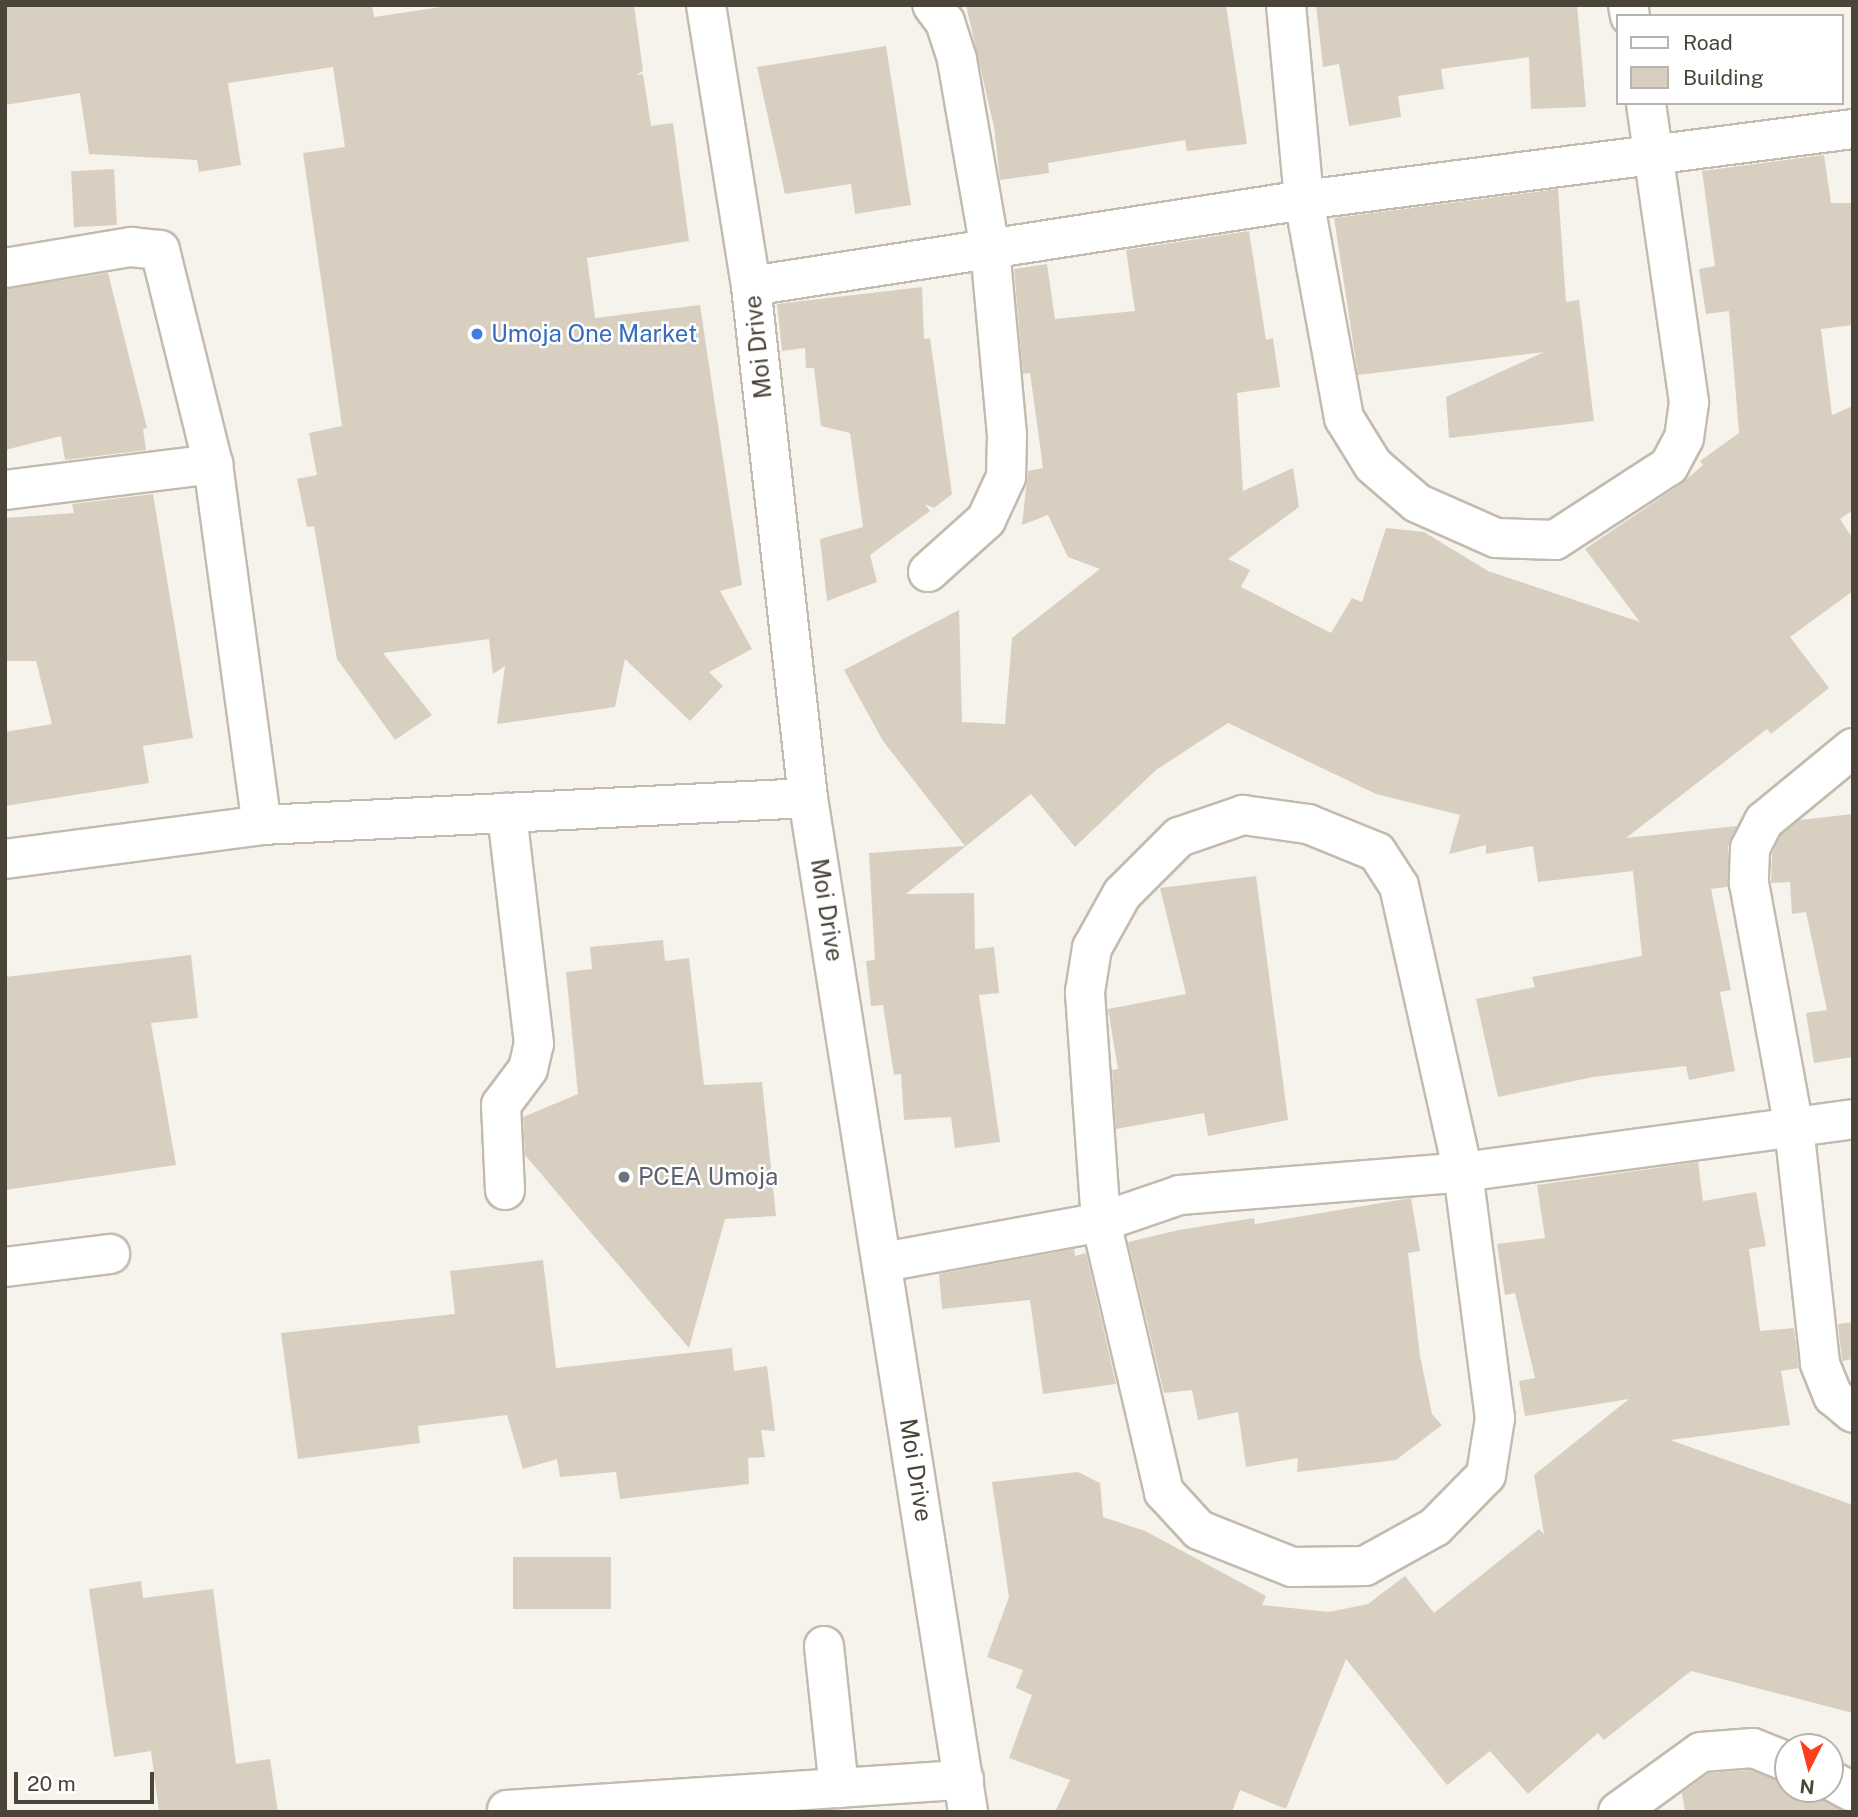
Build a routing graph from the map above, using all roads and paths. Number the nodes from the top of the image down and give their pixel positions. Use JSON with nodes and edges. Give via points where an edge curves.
{"nodes":[{"id":1,"x":706,"y":5,"type":"edge"},
{"id":2,"x":932,"y":5,"type":"edge"},
{"id":3,"x":1286,"y":5,"type":"edge"},
{"id":4,"x":1646,"y":105,"type":"edge"},
{"id":5,"x":1853,"y":129,"type":"edge"},
{"id":6,"x":1654,"y":151,"type":"junction"},
{"id":7,"x":1304,"y":200,"type":"junction"},
{"id":8,"x":990,"y":249,"type":"junction"},
{"id":9,"x":5,"y":268,"type":"edge"},
{"id":10,"x":751,"y":286,"type":"junction"},
{"id":11,"x":212,"y":464,"type":"junction"},
{"id":12,"x":5,"y":490,"type":"edge"},
{"id":13,"x":928,"y":572,"type":"dead end"},
{"id":14,"x":1853,"y":748,"type":"edge"},
{"id":15,"x":808,"y":798,"type":"junction"},
{"id":16,"x":507,"y":813,"type":"junction"},
{"id":17,"x":262,"y":825,"type":"junction"},
{"id":18,"x":5,"y":859,"type":"edge"},
{"id":19,"x":1853,"y":1119,"type":"edge"},
{"id":20,"x":1794,"y":1127,"type":"junction"},
{"id":21,"x":1463,"y":1172,"type":"junction"},
{"id":22,"x":505,"y":1190,"type":"dead end"},
{"id":23,"x":1101,"y":1222,"type":"junction"},
{"id":24,"x":110,"y":1254,"type":"dead end"},
{"id":25,"x":884,"y":1262,"type":"junction"},
{"id":26,"x":5,"y":1267,"type":"edge"},
{"id":27,"x":1853,"y":1413,"type":"edge"},
{"id":28,"x":824,"y":1646,"type":"dead end"},
{"id":29,"x":1774,"y":1756,"type":"edge"},
{"id":30,"x":838,"y":1788,"type":"junction"},
{"id":31,"x":966,"y":1796,"type":"edge"},
{"id":32,"x":507,"y":1810,"type":"dead end"},
{"id":33,"x":1618,"y":1812,"type":"edge"}],
"edges":[{"from":1,"to":10,"type":"street","name":"Moi Drive"},
{"from":2,"to":8,"type":"street","via":[[945,22],[957,59]]},
{"from":3,"to":7,"type":"street"},
{"from":4,"to":6,"type":"street"},
{"from":5,"to":6,"type":"street"},
{"from":6,"to":7,"type":"street"},
{"from":6,"to":7,"type":"street","via":[[1689,402],[1684,438],[1669,466],[1555,540],[1496,538],[1417,503],[1373,465],[1344,418]]},
{"from":7,"to":8,"type":"street"},
{"from":8,"to":10,"type":"street"},
{"from":8,"to":13,"type":"street","via":[[1006,477],[986,520]]},
{"from":9,"to":11,"type":"street","via":[[131,247],[160,250]]},
{"from":10,"to":15,"type":"street","name":"Moi Drive"},
{"from":11,"to":12,"type":"street"},
{"from":11,"to":17,"type":"street"},
{"from":14,"to":20,"type":"street","via":[[1764,821],[1750,848],[1749,883]]},
{"from":15,"to":16,"type":"street"},
{"from":15,"to":25,"type":"street","name":"Moi Drive"},
{"from":16,"to":17,"type":"street"},
{"from":16,"to":22,"type":"street","via":[[534,1044],[528,1069],[501,1105]]},
{"from":17,"to":18,"type":"street"},
{"from":19,"to":20,"type":"street"},
{"from":20,"to":21,"type":"street"},
{"from":20,"to":27,"type":"street","via":[[1820,1364],[1833,1396]]},
{"from":21,"to":23,"type":"street","via":[[1180,1195]]},
{"from":21,"to":23,"type":"street","via":[[1399,886],[1377,852],[1308,824],[1243,815],[1179,837],[1122,894],[1092,948],[1085,992]]},
{"from":21,"to":23,"type":"street","via":[[1495,1418],[1486,1475],[1436,1527],[1365,1566],[1292,1567],[1199,1530],[1164,1492]]},
{"from":23,"to":25,"type":"street"},
{"from":24,"to":26,"type":"street"},
{"from":25,"to":31,"type":"street","name":"Moi Drive"},
{"from":28,"to":30,"type":"street"},
{"from":29,"to":33,"type":"street","via":[[1753,1748],[1701,1752]]},
{"from":30,"to":31,"type":"street"},
{"from":30,"to":32,"type":"street"}]}
